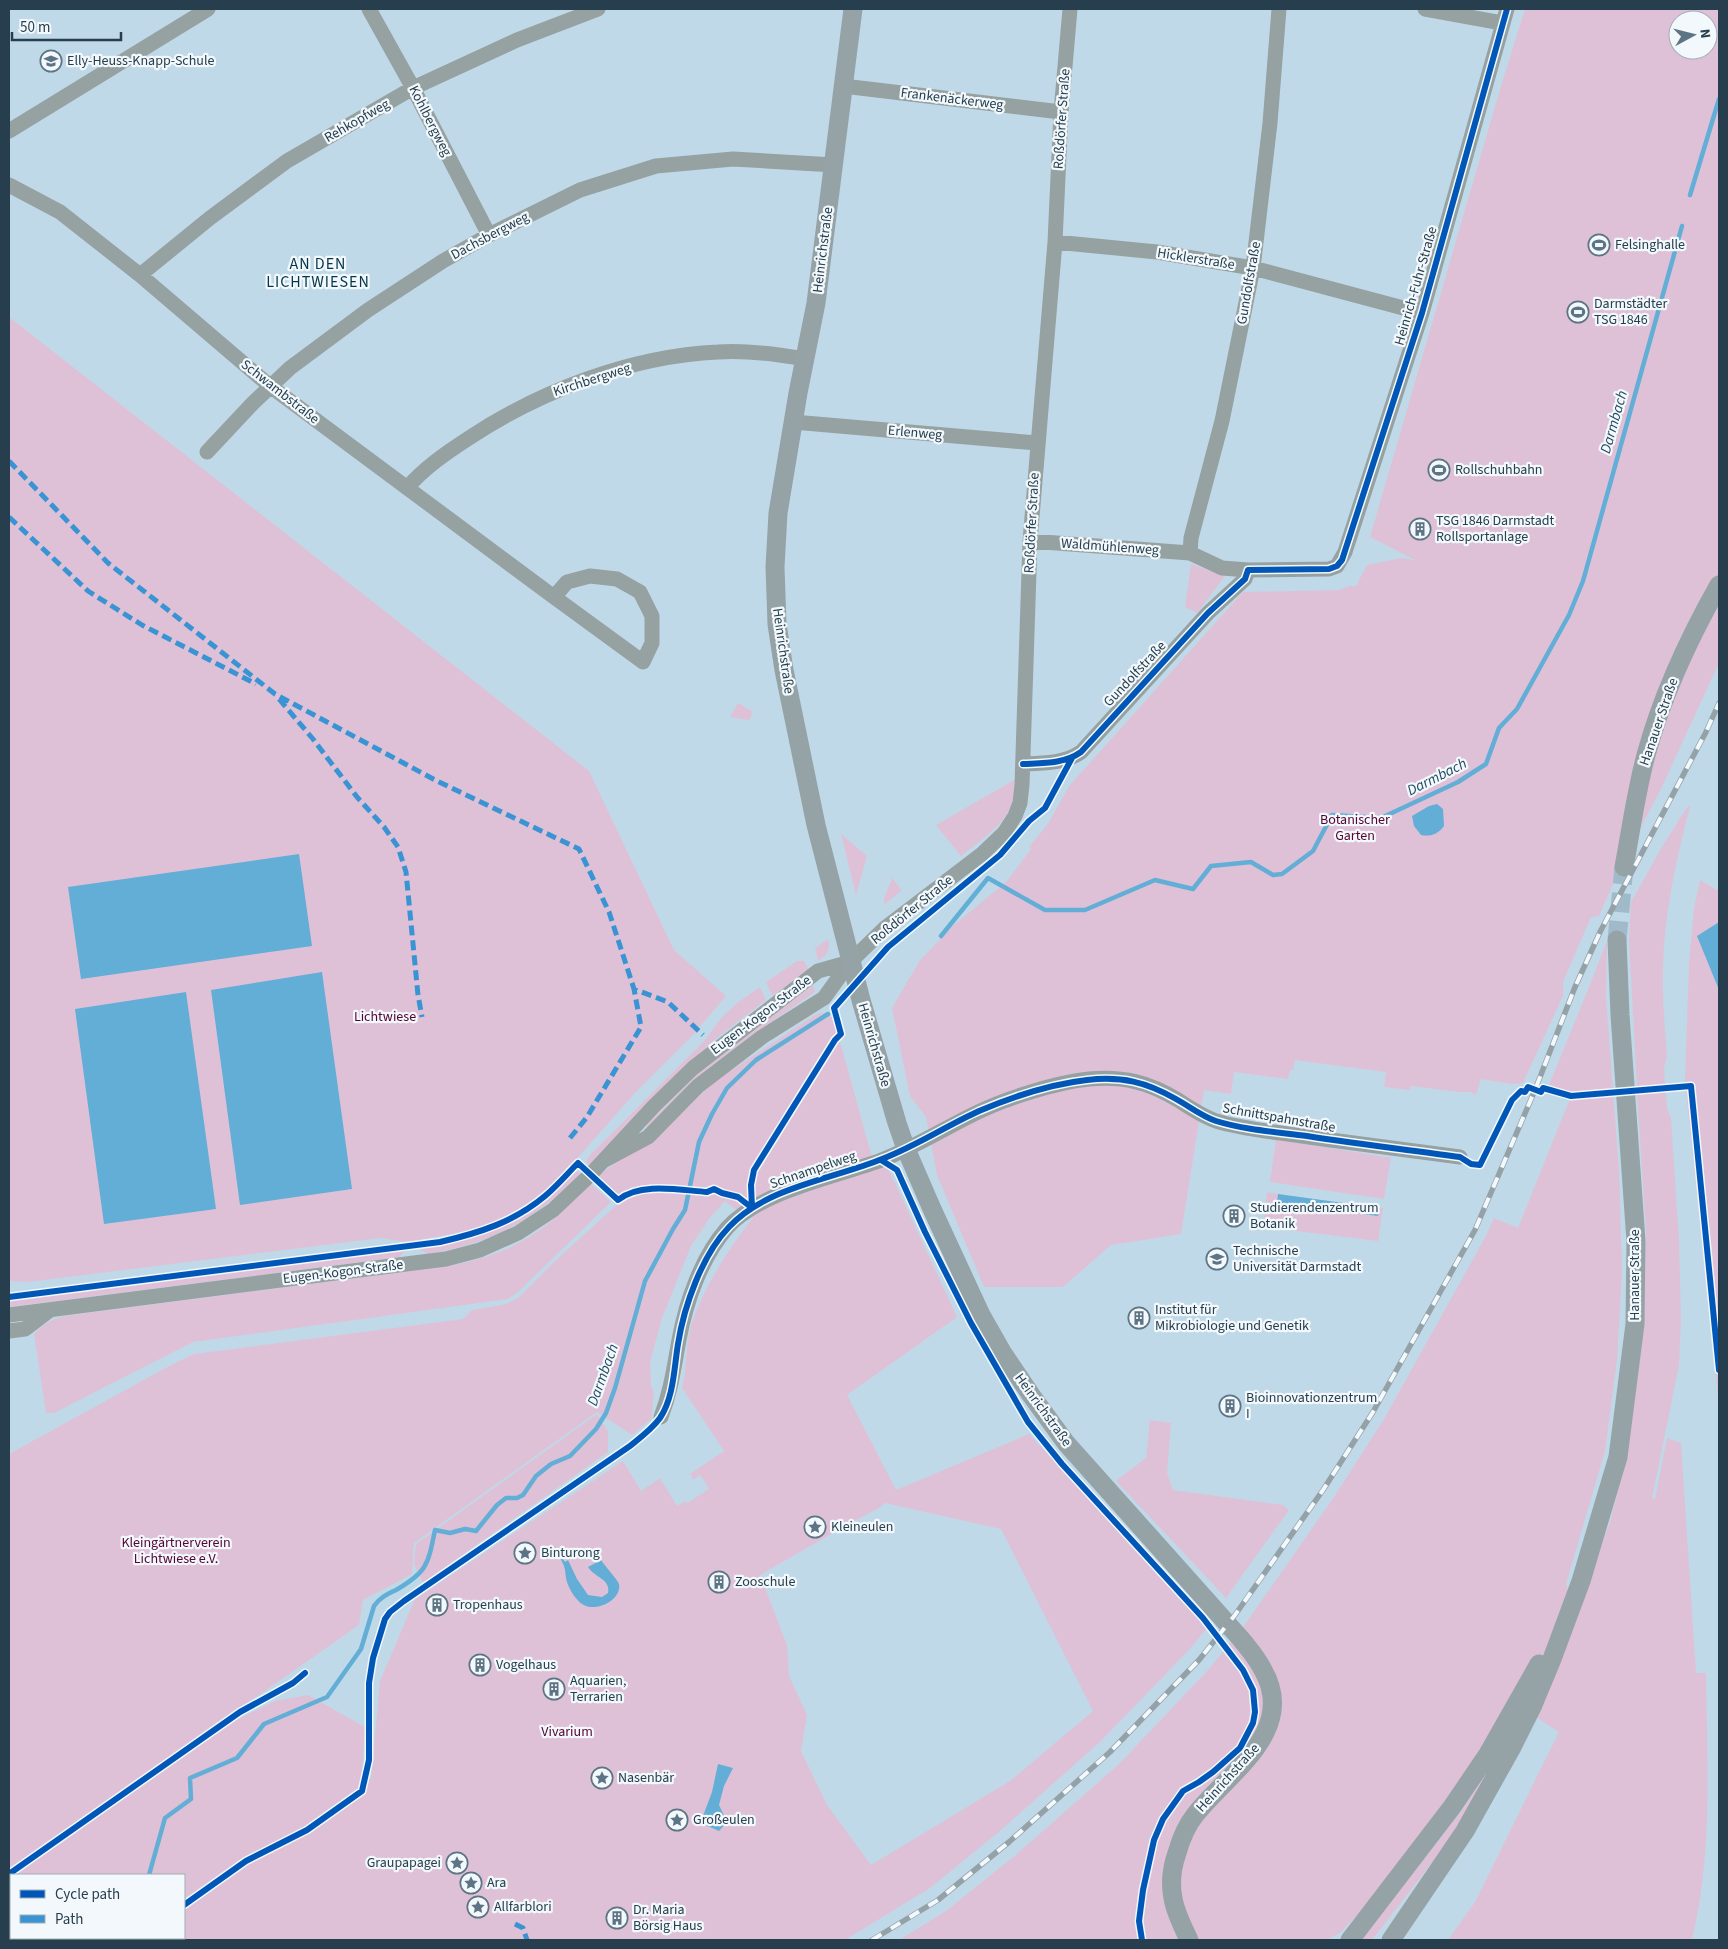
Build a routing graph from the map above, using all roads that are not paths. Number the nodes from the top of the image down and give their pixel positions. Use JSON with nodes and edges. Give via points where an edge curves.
{"nodes":[{"id":1,"x":208,"y":9,"type":"edge"},
{"id":2,"x":369,"y":9,"type":"edge"},
{"id":3,"x":598,"y":9,"type":"edge"},
{"id":4,"x":853,"y":9,"type":"edge"},
{"id":5,"x":1070,"y":9,"type":"edge"},
{"id":6,"x":1279,"y":9,"type":"edge"},
{"id":7,"x":1425,"y":9,"type":"edge"},
{"id":8,"x":1507,"y":9,"type":"edge"},
{"id":9,"x":1502,"y":23,"type":"junction"},
{"id":10,"x":843,"y":86,"type":"junction"},
{"id":11,"x":413,"y":88,"type":"junction"},
{"id":12,"x":1061,"y":112,"type":"junction"},
{"id":13,"x":9,"y":131,"type":"edge"},
{"id":14,"x":834,"y":165,"type":"junction"},
{"id":15,"x":9,"y":185,"type":"edge"},
{"id":16,"x":489,"y":235,"type":"junction"},
{"id":17,"x":1055,"y":242,"type":"junction"},
{"id":18,"x":1253,"y":268,"type":"junction"},
{"id":19,"x":140,"y":275,"type":"junction"},
{"id":20,"x":1422,"y":313,"type":"junction"},
{"id":21,"x":805,"y":359,"type":"junction"},
{"id":22,"x":270,"y":386,"type":"junction"},
{"id":23,"x":793,"y":422,"type":"junction"},
{"id":24,"x":1037,"y":443,"type":"junction"},
{"id":25,"x":207,"y":452,"type":"dead end"},
{"id":26,"x":406,"y":488,"type":"junction"},
{"id":27,"x":1030,"y":541,"type":"junction"},
{"id":28,"x":1190,"y":553,"type":"junction"},
{"id":29,"x":1248,"y":570,"type":"junction"},
{"id":30,"x":1719,"y":585,"type":"edge"},
{"id":31,"x":554,"y":597,"type":"junction"},
{"id":32,"x":1023,"y":764,"type":"junction"},
{"id":33,"x":1624,"y":867,"type":"tunnel mouth"},
{"id":34,"x":1617,"y":940,"type":"tunnel mouth"},
{"id":35,"x":850,"y":962,"type":"junction"},
{"id":36,"x":906,"y":1149,"type":"junction"},
{"id":37,"x":1460,"y":1157,"type":"dead end"},
{"id":38,"x":605,"y":1160,"type":"junction"},
{"id":39,"x":51,"y":1309,"type":"junction"},
{"id":40,"x":9,"y":1315,"type":"edge"},
{"id":41,"x":9,"y":1331,"type":"edge"},
{"id":42,"x":661,"y":1416,"type":"dead end"},
{"id":43,"x":1572,"y":1603,"type":"junction"},
{"id":44,"x":1365,"y":1920,"type":"junction"},
{"id":45,"x":1189,"y":1936,"type":"edge"},
{"id":46,"x":1339,"y":1940,"type":"edge"},
{"id":47,"x":1350,"y":1940,"type":"edge"},
{"id":48,"x":1391,"y":1940,"type":"edge"}],
"edges":[{"from":1,"to":13,"type":"street"},
{"from":2,"to":11,"type":"street","name":"Kohlbergweg"},
{"from":3,"to":11,"type":"street","name":"Rehkopfweg","via":[[517,40]]},
{"from":4,"to":10,"type":"main road","name":"Heinrichstraße"},
{"from":5,"to":12,"type":"street","name":"Roßdörfer Straße"},
{"from":6,"to":18,"type":"street","name":"Gundolfstraße"},
{"from":7,"to":9,"type":"street"},
{"from":8,"to":9,"type":"street","name":"Heinrich-Fuhr-Straße"},
{"from":9,"to":20,"type":"street","name":"Heinrich-Fuhr-Straße"},
{"from":10,"to":12,"type":"street","name":"Frankenäckerweg"},
{"from":10,"to":14,"type":"main road","name":"Heinrichstraße"},
{"from":11,"to":16,"type":"street","name":"Kohlbergweg"},
{"from":11,"to":19,"type":"street","name":"Rehkopfweg","via":[[286,161]]},
{"from":12,"to":17,"type":"street","name":"Roßdörfer Straße"},
{"from":14,"to":16,"type":"street","name":"Dachsbergweg","via":[[733,159],[656,166],[580,190]]},
{"from":14,"to":21,"type":"main road","name":"Heinrichstraße","via":[[816,303]]},
{"from":15,"to":19,"type":"street","name":"Schwambstraße","via":[[60,212]]},
{"from":16,"to":22,"type":"street","name":"Dachsbergweg","via":[[376,305]]},
{"from":17,"to":18,"type":"street","name":"Hicklerstraße","via":[[1157,252]]},
{"from":17,"to":24,"type":"street","name":"Roßdörfer Straße"},
{"from":18,"to":20,"type":"street","name":"Hicklerstraße"},
{"from":18,"to":28,"type":"street","name":"Gundolfstraße","via":[[1222,421],[1191,538]]},
{"from":19,"to":22,"type":"street","name":"Schwambstraße"},
{"from":20,"to":29,"type":"street","name":"Heinrich-Fuhr-Straße","via":[[1345,552],[1337,566]]},
{"from":21,"to":23,"type":"main road","name":"Heinrichstraße"},
{"from":21,"to":26,"type":"street","name":"Kirchbergweg","via":[[719,352],[656,360],[600,376],[546,395],[496,420],[421,472]]},
{"from":22,"to":25,"type":"street","name":"Dachsbergweg"},
{"from":22,"to":26,"type":"street","name":"Schwambstraße"},
{"from":23,"to":24,"type":"street","name":"Erlenweg"},
{"from":23,"to":35,"type":"main road","name":"Heinrichstraße","via":[[778,513],[775,567],[777,624],[810,795]]},
{"from":24,"to":27,"type":"street","name":"Roßdörfer Straße"},
{"from":26,"to":31,"type":"street","name":"Schwambstraße"},
{"from":27,"to":28,"type":"street","name":"Waldmühlenweg"},
{"from":27,"to":32,"type":"street","name":"Roßdörfer Straße"},
{"from":28,"to":29,"type":"street","via":[[1222,568]]},
{"from":29,"to":32,"type":"street","name":"Gundolfstraße","via":[[1245,579],[1208,613],[1081,752],[1056,762]]},
{"from":30,"to":33,"type":"main road","name":"Hanauer Straße","via":[[1696,625],[1663,704],[1642,770]]},
{"from":31,"to":31,"type":"street","name":"Schwambstraße","via":[[577,613],[644,662],[652,643],[652,616],[640,592],[617,579],[590,576],[567,582]]},
{"from":32,"to":35,"type":"street","name":"Roßdörfer Straße","via":[[1020,803],[1004,833],[982,854],[885,928]]},
{"from":34,"to":43,"type":"main road","name":"Hanauer Straße","via":[[1636,1241],[1635,1324],[1618,1456]]},
{"from":35,"to":36,"type":"main road","name":"Heinrichstraße"},
{"from":35,"to":38,"type":"street","name":"Eugen-Kogon-Straße","via":[[824,998],[762,1037],[698,1086],[648,1137]]},
{"from":35,"to":38,"type":"street","name":"Eugen-Kogon-Straße","via":[[818,971],[700,1062]]},
{"from":36,"to":37,"type":"street","name":"Schnittspahnstraße","via":[[978,1112],[1045,1088],[1089,1080],[1136,1080],[1217,1121]]},
{"from":36,"to":42,"type":"street","name":"Schnampelweg","via":[[772,1197],[752,1208],[727,1229],[714,1247],[684,1315],[669,1397]]},
{"from":36,"to":45,"type":"main road","name":"Heinrichstraße","via":[[981,1315],[1031,1395],[1074,1452],[1241,1639],[1269,1682],[1273,1708],[1266,1732],[1257,1748],[1193,1817],[1180,1841],[1172,1872],[1172,1890],[1177,1912]]},
{"from":38,"to":39,"type":"street","name":"Eugen-Kogon-Straße","via":[[553,1210],[518,1233],[480,1250],[446,1259]]},
{"from":39,"to":40,"type":"street","name":"Eugen-Kogon-Straße"},
{"from":39,"to":41,"type":"street","via":[[25,1329]]},
{"from":43,"to":44,"type":"main road","via":[[1488,1754],[1452,1807]]},
{"from":43,"to":48,"type":"main road","via":[[1552,1659],[1512,1748],[1465,1831]]},
{"from":44,"to":46,"type":"main road"},
{"from":44,"to":47,"type":"main road"}]}
